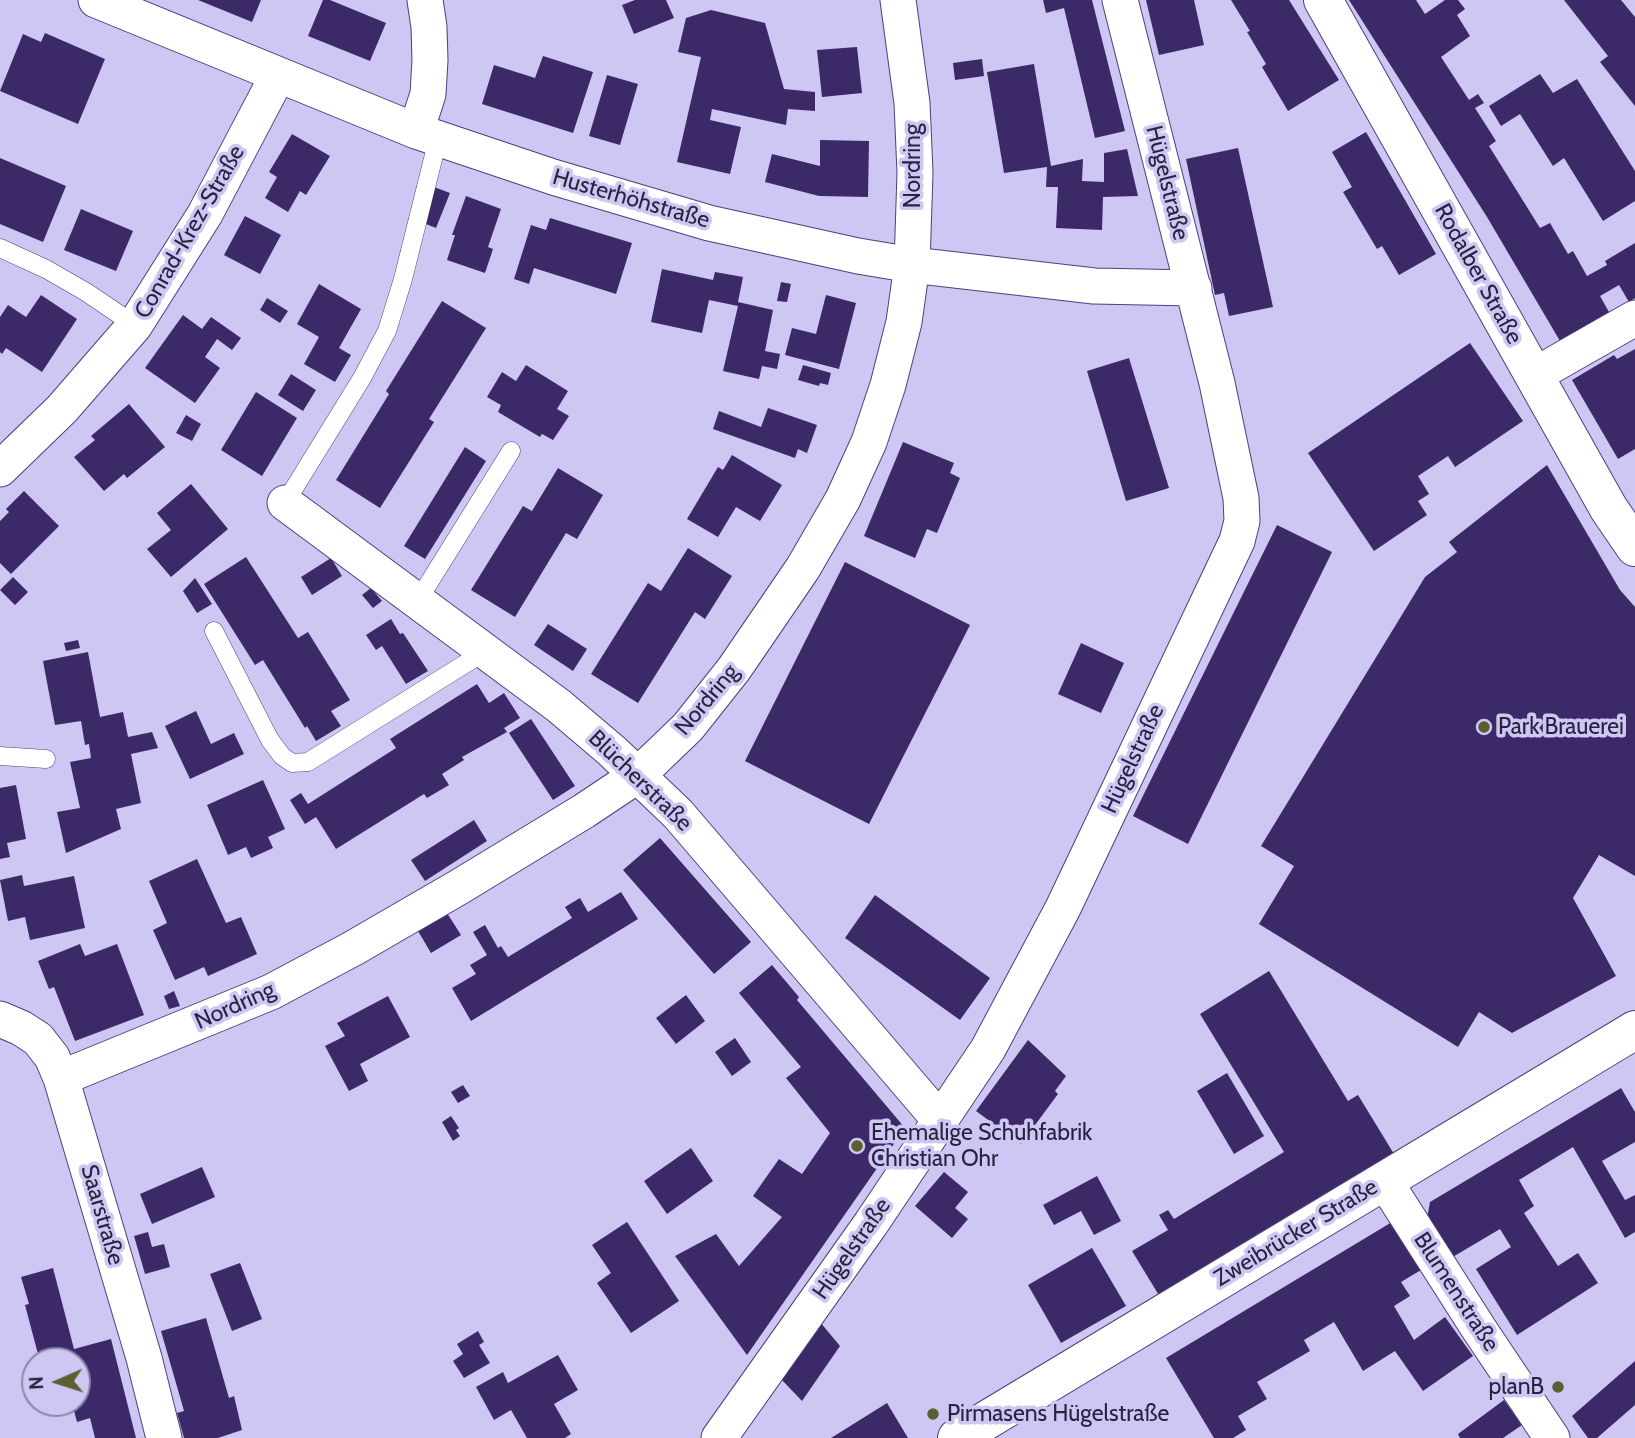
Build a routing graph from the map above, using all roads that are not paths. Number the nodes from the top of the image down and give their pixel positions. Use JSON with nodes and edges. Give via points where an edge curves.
{"nodes":[{"id":1,"x":96,"y":0,"type":"edge"},
{"id":2,"x":425,"y":0,"type":"edge"},
{"id":3,"x":898,"y":0,"type":"edge"},
{"id":4,"x":1120,"y":0,"type":"edge"},
{"id":5,"x":1323,"y":0,"type":"edge"},
{"id":6,"x":278,"y":75,"type":"junction"},
{"id":7,"x":427,"y":135,"type":"junction"},
{"id":8,"x":0,"y":248,"type":"edge"},
{"id":9,"x":912,"y":265,"type":"junction"},
{"id":10,"x":1194,"y":288,"type":"junction"},
{"id":11,"x":1635,"y":318,"type":"edge"},
{"id":12,"x":135,"y":326,"type":"junction"},
{"id":13,"x":1535,"y":376,"type":"junction"},
{"id":14,"x":510,"y":452,"type":"dead end"},
{"id":15,"x":0,"y":469,"type":"edge"},
{"id":16,"x":285,"y":503,"type":"joint"},
{"id":17,"x":1635,"y":547,"type":"edge"},
{"id":18,"x":417,"y":602,"type":"junction"},
{"id":19,"x":214,"y":631,"type":"dead end"},
{"id":20,"x":484,"y":652,"type":"junction"},
{"id":21,"x":0,"y":757,"type":"edge"},
{"id":22,"x":46,"y":759,"type":"dead end"},
{"id":23,"x":638,"y":775,"type":"junction"},
{"id":24,"x":0,"y":1019,"type":"edge"},
{"id":25,"x":1635,"y":1030,"type":"edge"},
{"id":26,"x":61,"y":1078,"type":"junction"},
{"id":27,"x":939,"y":1119,"type":"junction"},
{"id":28,"x":1384,"y":1180,"type":"junction"},
{"id":29,"x":164,"y":1438,"type":"edge"},
{"id":30,"x":719,"y":1438,"type":"edge"},
{"id":31,"x":957,"y":1438,"type":"edge"},
{"id":32,"x":1552,"y":1438,"type":"edge"}],
"edges":[{"from":1,"to":6,"type":"street","name":"Husterhöhstraße"},
{"from":2,"to":7,"type":"street","via":[[429,27]]},
{"from":3,"to":9,"type":"street","name":"Nordring","via":[[912,103]]},
{"from":4,"to":10,"type":"street","name":"Hügelstraße"},
{"from":5,"to":13,"type":"street","name":"Rodalber Straße"},
{"from":6,"to":7,"type":"street","name":"Husterhöhstraße"},
{"from":6,"to":12,"type":"street","name":"Conrad-Krez-Straße","via":[[205,214]]},
{"from":7,"to":9,"type":"street","name":"Husterhöhstraße","via":[[709,223]]},
{"from":7,"to":16,"type":"lane","via":[[404,279],[387,331]]},
{"from":8,"to":12,"type":"lane","via":[[86,292]]},
{"from":9,"to":10,"type":"street","name":"Husterhöhstraße","via":[[1094,286]]},
{"from":9,"to":23,"type":"street","name":"Nordring","via":[[888,385],[843,499],[803,568],[734,669],[688,727]]},
{"from":10,"to":27,"type":"street","name":"Hügelstraße","via":[[1241,498],[1237,541],[1022,989],[988,1049]]},
{"from":11,"to":13,"type":"street"},
{"from":12,"to":15,"type":"street","name":"Conrad-Krez-Straße","via":[[62,409]]},
{"from":13,"to":17,"type":"street","name":"Rodalber Straße"},
{"from":14,"to":18,"type":"lane"},
{"from":16,"to":18,"type":"street","name":"Blücherstraße"},
{"from":18,"to":20,"type":"street","name":"Blücherstraße"},
{"from":19,"to":20,"type":"lane","via":[[270,740],[292,763],[308,762]]},
{"from":20,"to":23,"type":"street","name":"Blücherstraße","via":[[559,706]]},
{"from":21,"to":22,"type":"lane"},
{"from":23,"to":26,"type":"street","name":"Nordring","via":[[459,887],[283,986]]},
{"from":23,"to":27,"type":"street","name":"Blücherstraße","via":[[678,814]]},
{"from":24,"to":26,"type":"street","name":"Saarstraße","via":[[38,1039]]},
{"from":25,"to":28,"type":"street","name":"Zweibrücker Straße"},
{"from":26,"to":29,"type":"street","name":"Saarstraße"},
{"from":27,"to":30,"type":"street","name":"Hügelstraße"},
{"from":28,"to":31,"type":"street","name":"Zweibrücker Straße"},
{"from":28,"to":32,"type":"street","name":"Blumenstraße"}]}
